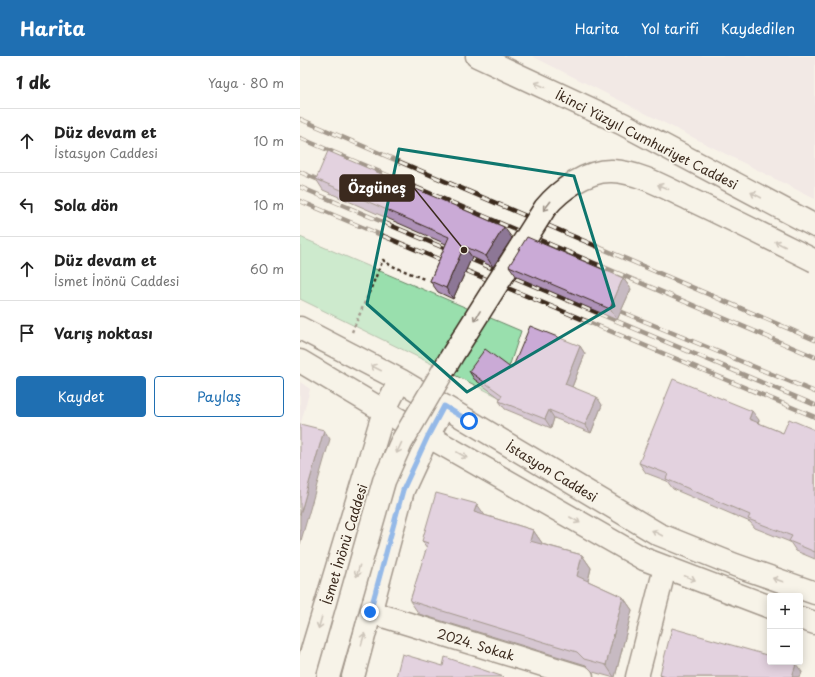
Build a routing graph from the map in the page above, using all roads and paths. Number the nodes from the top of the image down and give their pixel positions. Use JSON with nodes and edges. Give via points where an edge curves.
{"nodes":[{"id":1,"x":477,"y":56,"type":"edge"},
{"id":2,"x":815,"y":226,"type":"edge"},
{"id":3,"x":815,"y":261,"type":"edge"},
{"id":4,"x":424,"y":279,"type":"dead end"},
{"id":5,"x":300,"y":328,"type":"edge"},
{"id":6,"x":343,"y":352,"type":"junction"},
{"id":7,"x":300,"y":361,"type":"edge"},
{"id":8,"x":400,"y":380,"type":"junction"},
{"id":9,"x":444,"y":406,"type":"junction"},
{"id":10,"x":384,"y":411,"type":"junction"},
{"id":11,"x":428,"y":436,"type":"junction"},
{"id":12,"x":665,"y":568,"type":"junction"},
{"id":13,"x":815,"y":593,"type":"edge"},
{"id":14,"x":767,"y":606,"type":"edge"},
{"id":15,"x":370,"y":612,"type":"junction"},
{"id":16,"x":803,"y":619,"type":"edge"},
{"id":17,"x":815,"y":623,"type":"edge"},
{"id":18,"x":304,"y":677,"type":"edge"},
{"id":19,"x":328,"y":677,"type":"edge"},
{"id":20,"x":353,"y":677,"type":"edge"},
{"id":21,"x":582,"y":677,"type":"edge"},
{"id":22,"x":637,"y":677,"type":"edge"}],
"edges":[{"from":2,"to":1,"type":"main road","name":"İkinci Yüzyıl Cumhuriyet Caddesi","one_way":true,"via":[[623,124]]},
{"from":3,"to":19,"type":"main road","one_way":true,"bridge":true,"via":[[668,190],[624,173],[612,171],[589,176],[553,198],[453,354],[401,443],[384,482]]},
{"from":4,"to":6,"type":"path","via":[[383,260]]},
{"from":5,"to":6,"type":"main road","name":"İstasyon Caddesi"},
{"from":8,"to":6,"type":"main road","name":"İstasyon Caddesi","one_way":true},
{"from":7,"to":10,"type":"main road"},
{"from":8,"to":9,"type":"main road","name":"İstasyon Caddesi"},
{"from":8,"to":10,"type":"main road","name":"İsmet İnönü Caddesi"},
{"from":9,"to":11,"type":"main road"},
{"from":13,"to":9,"type":"main road","name":"İstasyon Caddesi","one_way":true,"via":[[658,534]]},
{"from":10,"to":11,"type":"main road"},
{"from":10,"to":18,"type":"main road","name":"İsmet İnönü Caddesi","one_way":true},
{"from":11,"to":12,"type":"main road","one_way":true,"via":[[644,559]]},
{"from":11,"to":15,"type":"main road","via":[[403,490]]},
{"from":12,"to":14,"type":"main road","one_way":true},
{"from":12,"to":22,"type":"main road"},
{"from":20,"to":15,"type":"main road","one_way":true},
{"from":15,"to":21,"type":"main road","name":"2024. Sokak"},
{"from":16,"to":17,"type":"main road"}]}
